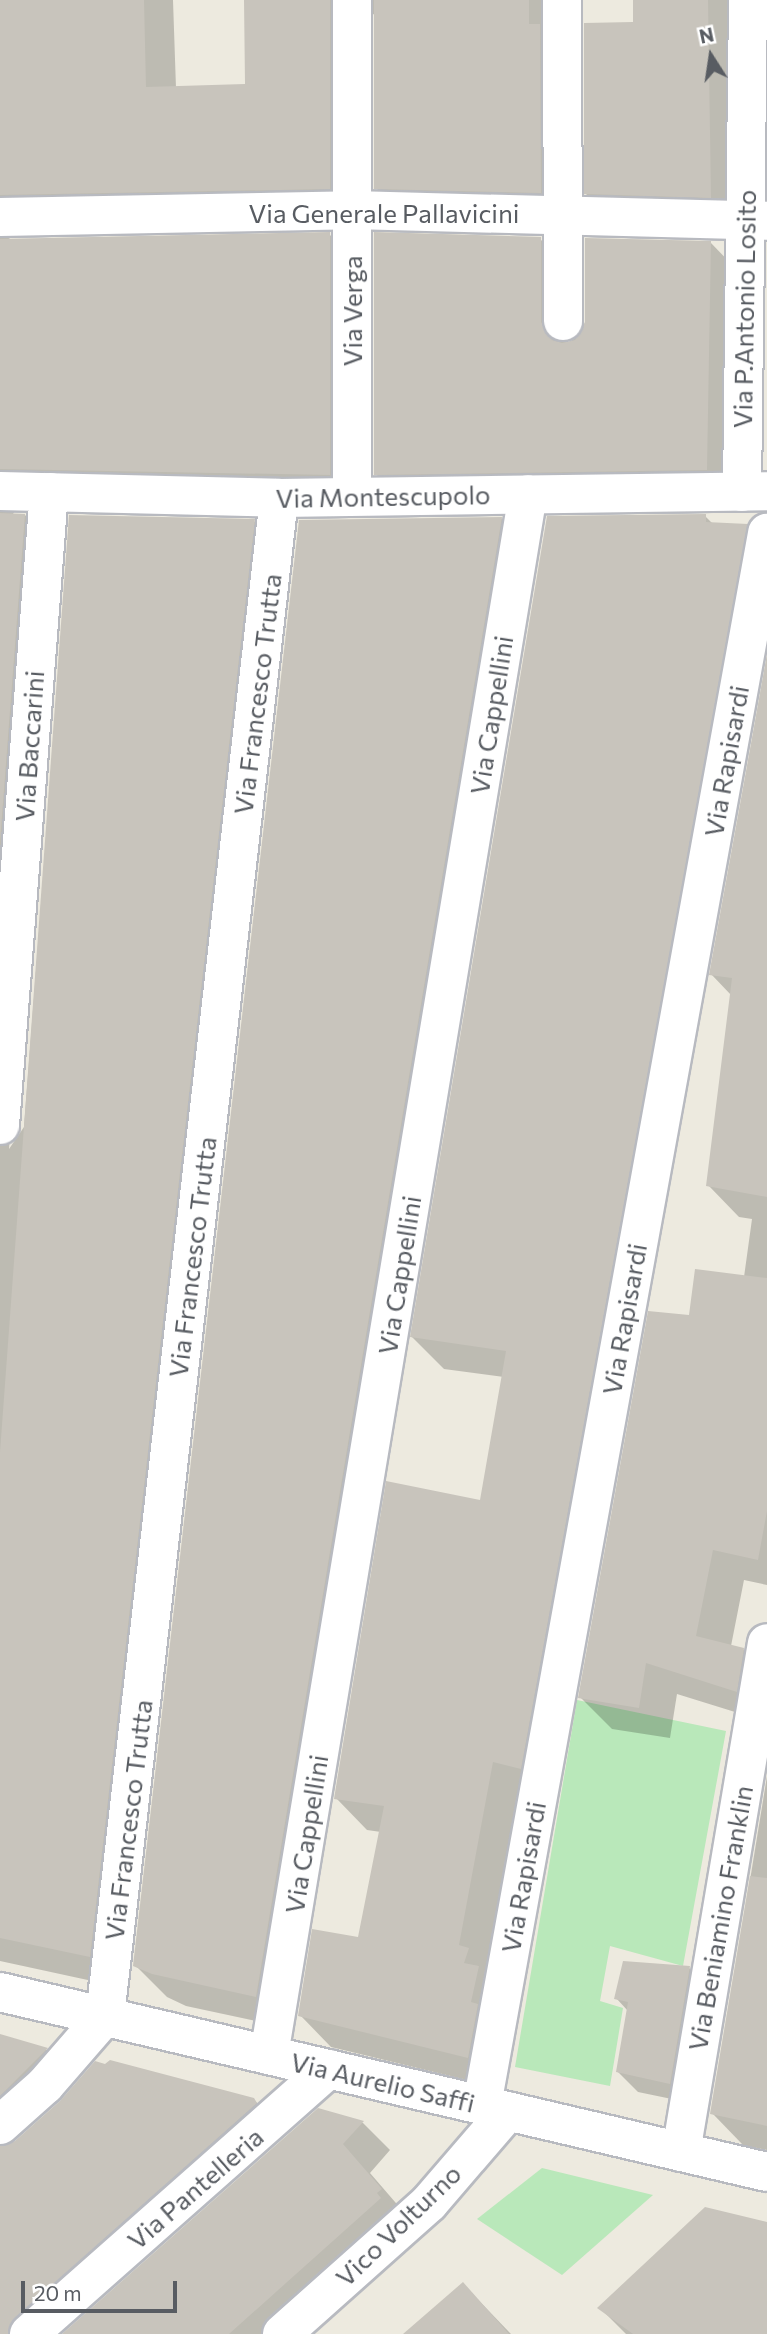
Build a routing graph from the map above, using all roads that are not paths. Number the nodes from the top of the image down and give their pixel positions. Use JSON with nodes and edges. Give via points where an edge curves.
{"nodes":[{"id":1,"x":352,"y":0,"type":"edge"},
{"id":2,"x":562,"y":0,"type":"edge"},
{"id":3,"x":748,"y":0,"type":"edge"},
{"id":4,"x":352,"y":210,"type":"junction"},
{"id":5,"x":563,"y":214,"type":"junction"},
{"id":6,"x":0,"y":217,"type":"edge"},
{"id":7,"x":756,"y":221,"type":"edge"},
{"id":8,"x":563,"y":321,"type":"dead end"},
{"id":9,"x":0,"y":491,"type":"edge"},
{"id":10,"x":49,"y":492,"type":"junction"},
{"id":11,"x":755,"y":492,"type":"edge"},
{"id":12,"x":528,"y":494,"type":"junction"},
{"id":13,"x":352,"y":496,"type":"junction"},
{"id":14,"x":279,"y":498,"type":"junction"},
{"id":15,"x":767,"y":533,"type":"edge"},
{"id":16,"x":0,"y":1125,"type":"edge"},
{"id":17,"x":767,"y":1643,"type":"edge"},
{"id":18,"x":0,"y":1992,"type":"edge"},
{"id":19,"x":105,"y":2016,"type":"junction"},
{"id":20,"x":269,"y":2055,"type":"junction"},
{"id":21,"x":329,"y":2069,"type":"junction"},
{"id":22,"x":495,"y":2108,"type":"junction"},
{"id":23,"x":0,"y":2125,"type":"edge"},
{"id":24,"x":681,"y":2152,"type":"junction"},
{"id":25,"x":767,"y":2172,"type":"edge"},
{"id":26,"x":29,"y":2334,"type":"edge"},
{"id":27,"x":282,"y":2334,"type":"edge"}],
"edges":[{"from":1,"to":4,"type":"street","name":"Via Verga"},
{"from":2,"to":5,"type":"street"},
{"from":3,"to":7,"type":"street","name":"Via P.Antonio Losito"},
{"from":4,"to":5,"type":"street","name":"Via Generale Pallavicini"},
{"from":4,"to":6,"type":"street","name":"Via Generale Pallavicini"},
{"from":4,"to":13,"type":"street","name":"Via Verga"},
{"from":5,"to":7,"type":"street","name":"Via Generale Pallavicini"},
{"from":5,"to":8,"type":"street"},
{"from":7,"to":11,"type":"street","name":"Via P.Antonio Losito"},
{"from":9,"to":10,"type":"street","name":"Via Montescupolo"},
{"from":10,"to":14,"type":"street","name":"Via Montescupolo"},
{"from":10,"to":16,"type":"street","name":"Via Baccarini"},
{"from":11,"to":12,"type":"street","name":"Via Montescupolo"},
{"from":12,"to":13,"type":"street","name":"Via Montescupolo"},
{"from":12,"to":20,"type":"street","name":"Via Cappellini"},
{"from":13,"to":14,"type":"street","name":"Via Montescupolo"},
{"from":14,"to":19,"type":"street","name":"Via Francesco Trutta"},
{"from":15,"to":22,"type":"street","name":"Via Rapisardi"},
{"from":17,"to":24,"type":"street","name":"Via Beniamino Franklin"},
{"from":18,"to":19,"type":"street","name":"Via Aurelio Saffi"},
{"from":19,"to":20,"type":"street","name":"Via Aurelio Saffi"},
{"from":19,"to":23,"type":"street","via":[[45,2085]]},
{"from":20,"to":21,"type":"street","name":"Via Aurelio Saffi"},
{"from":21,"to":22,"type":"street","name":"Via Aurelio Saffi"},
{"from":21,"to":26,"type":"street","name":"Via Pantelleria"},
{"from":22,"to":24,"type":"street","name":"Via Aurelio Saffi"},
{"from":22,"to":27,"type":"street","name":"Vico Volturno","via":[[429,2203]]},
{"from":24,"to":25,"type":"street","name":"Via Aurelio Saffi"}]}
